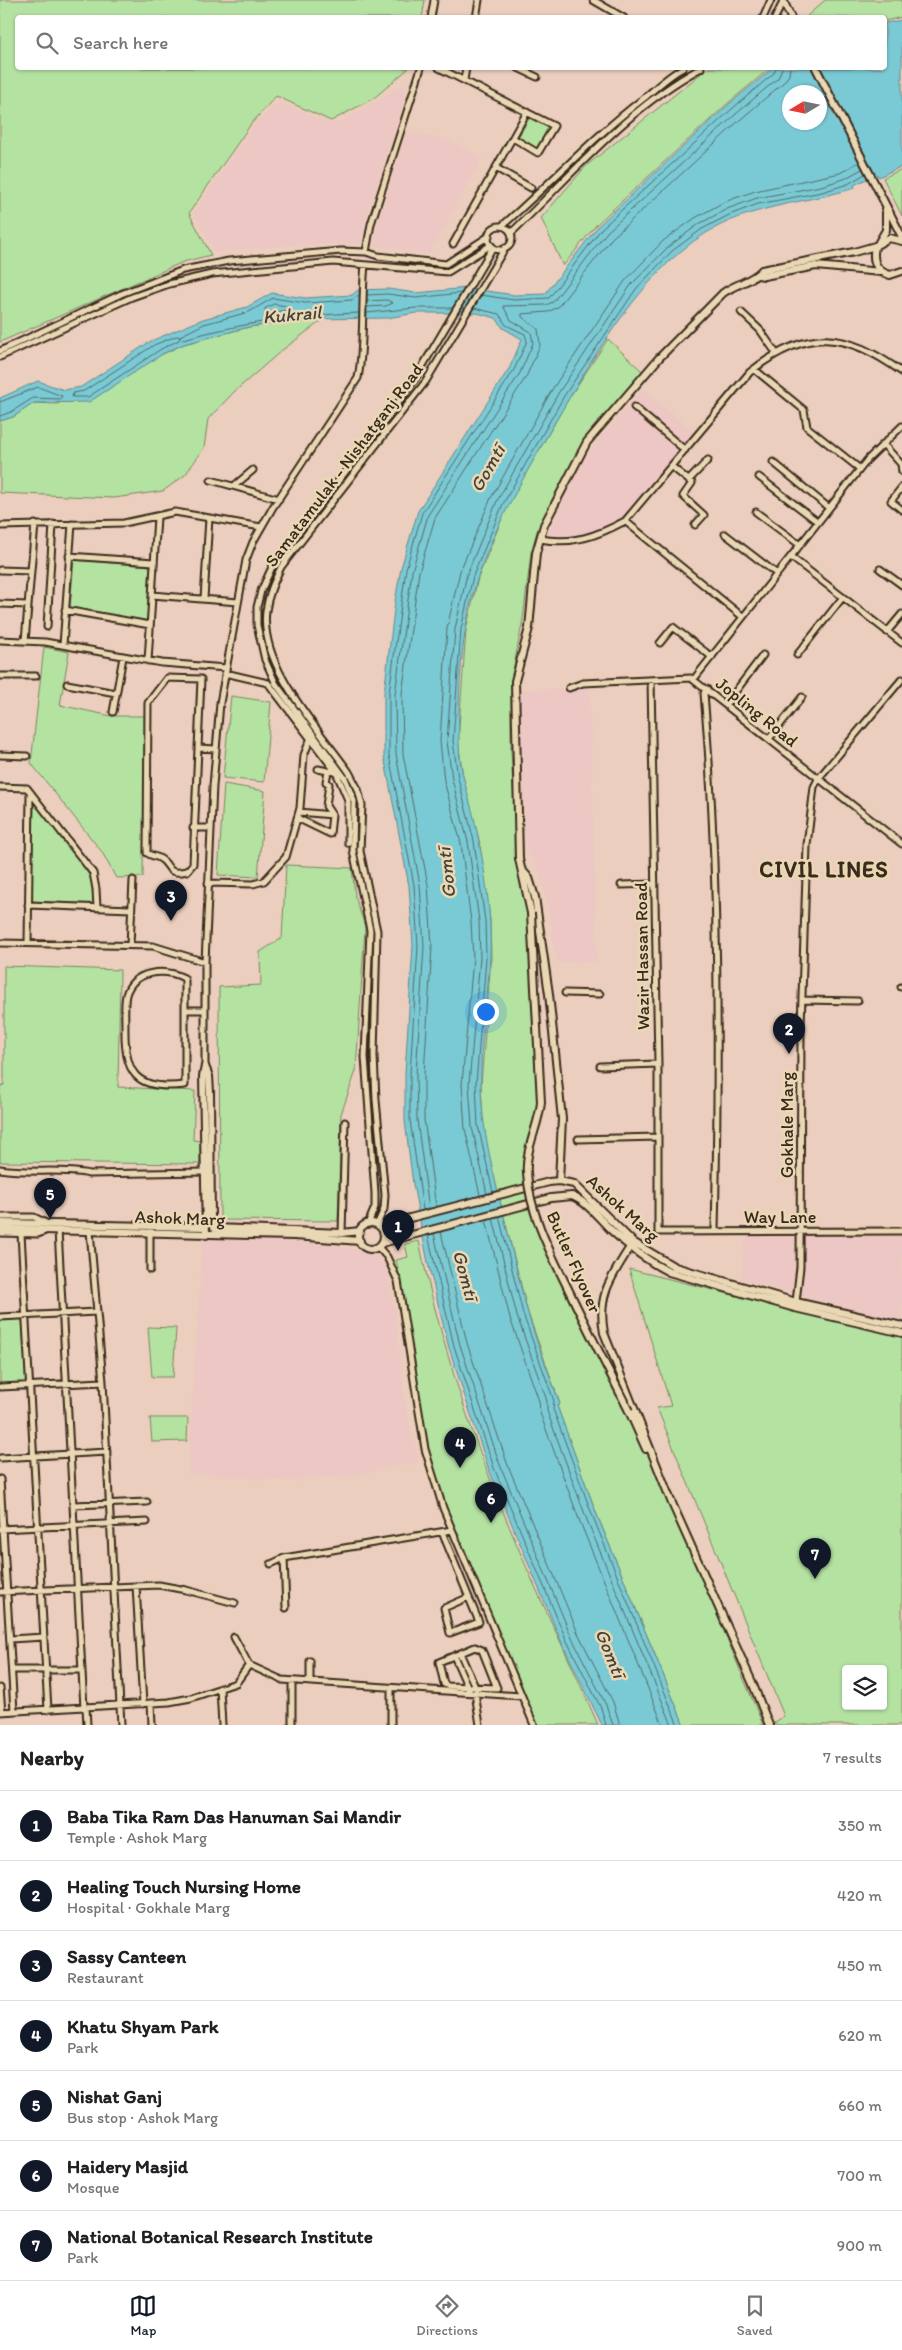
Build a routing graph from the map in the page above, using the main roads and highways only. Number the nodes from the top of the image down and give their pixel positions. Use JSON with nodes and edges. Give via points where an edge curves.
{"nodes":[{"id":1,"x":784,"y":1,"type":"edge"},
{"id":2,"x":790,"y":15,"type":"edge"},
{"id":3,"x":817,"y":70,"type":"edge"},
{"id":4,"x":885,"y":206,"type":"junction"},
{"id":5,"x":902,"y":237,"type":"edge"},
{"id":6,"x":902,"y":241,"type":"edge"},
{"id":7,"x":877,"y":244,"type":"junction"},
{"id":8,"x":881,"y":272,"type":"junction"},
{"id":9,"x":902,"y":272,"type":"edge"},
{"id":10,"x":758,"y":275,"type":"junction"},
{"id":11,"x":895,"y":275,"type":"junction"},
{"id":12,"x":902,"y":278,"type":"edge"},
{"id":13,"x":532,"y":898,"type":"junction"},
{"id":14,"x":559,"y":1181,"type":"junction"},
{"id":15,"x":582,"y":1190,"type":"junction"},
{"id":16,"x":579,"y":1199,"type":"junction"},
{"id":17,"x":0,"y":1223,"type":"edge"},
{"id":18,"x":378,"y":1225,"type":"junction"},
{"id":19,"x":47,"y":1226,"type":"junction"},
{"id":20,"x":29,"y":1227,"type":"junction"},
{"id":21,"x":205,"y":1227,"type":"junction"},
{"id":22,"x":0,"y":1229,"type":"edge"},
{"id":23,"x":360,"y":1231,"type":"junction"},
{"id":24,"x":206,"y":1235,"type":"junction"},
{"id":25,"x":360,"y":1241,"type":"junction"},
{"id":26,"x":380,"y":1245,"type":"junction"},
{"id":27,"x":630,"y":1247,"type":"junction"},
{"id":28,"x":902,"y":1326,"type":"edge"},
{"id":29,"x":902,"y":1333,"type":"edge"},
{"id":30,"x":671,"y":1501,"type":"junction"},
{"id":31,"x":769,"y":1725,"type":"edge"}],
"edges":[{"from":1,"to":2,"type":"main road"},
{"from":3,"to":4,"type":"main road"},
{"from":4,"to":5,"type":"main road"},
{"from":4,"to":7,"type":"main road","via":[[886,230]]},
{"from":6,"to":7,"type":"main road","via":[[889,238]]},
{"from":7,"to":8,"type":"main road","via":[[873,259]]},
{"from":7,"to":10,"type":"main road","via":[[854,252],[762,270]]},
{"from":8,"to":10,"type":"main road","via":[[816,266]]},
{"from":8,"to":11,"type":"main road"},
{"from":9,"to":11,"type":"main road"},
{"from":10,"to":13,"type":"main road","via":[[734,285],[717,298],[659,358],[587,442],[564,483],[540,539],[529,628],[515,681],[519,859]]},
{"from":11,"to":12,"type":"main road"},
{"from":13,"to":14,"type":"main road","via":[[561,1103]]},
{"from":13,"to":30,"type":"main road","name":"Butler Flyover","bridge":true,"via":[[541,1102],[539,1120],[527,1154],[527,1173],[536,1213],[548,1247]]},
{"from":14,"to":15,"type":"main road","name":"Ashok Marg","via":[[574,1184]]},
{"from":14,"to":18,"type":"main road","name":"Ashok Marg"},
{"from":15,"to":16,"type":"main road"},
{"from":15,"to":28,"type":"main road","name":"Ashok Marg","via":[[633,1242],[675,1267],[796,1302]]},
{"from":16,"to":26,"type":"main road","name":"Ashok Marg","via":[[572,1196],[552,1198]]},
{"from":16,"to":27,"type":"main road","name":"Ashok Marg"},
{"from":17,"to":20,"type":"main road"},
{"from":18,"to":23,"type":"main road","via":[[368,1224]]},
{"from":18,"to":26,"type":"main road","via":[[383,1232]]},
{"from":19,"to":20,"type":"main road"},
{"from":19,"to":21,"type":"main road","name":"Ashok Marg"},
{"from":19,"to":24,"type":"main road","name":"Ashok Marg","via":[[58,1230]]},
{"from":20,"to":22,"type":"main road"},
{"from":21,"to":23,"type":"main road","name":"Ashok Marg","via":[[205,1066],[210,1092],[211,1222],[214,1228]]},
{"from":21,"to":24,"type":"main road"},
{"from":23,"to":25,"type":"main road"},
{"from":24,"to":25,"type":"main road","name":"Ashok Marg"},
{"from":25,"to":26,"type":"main road","via":[[368,1248]]},
{"from":27,"to":29,"type":"main road","name":"Ashok Marg","via":[[669,1272],[795,1308]]},
{"from":27,"to":30,"type":"main road","via":[[602,1299],[601,1316],[615,1363]]},
{"from":30,"to":31,"type":"main road"}]}
